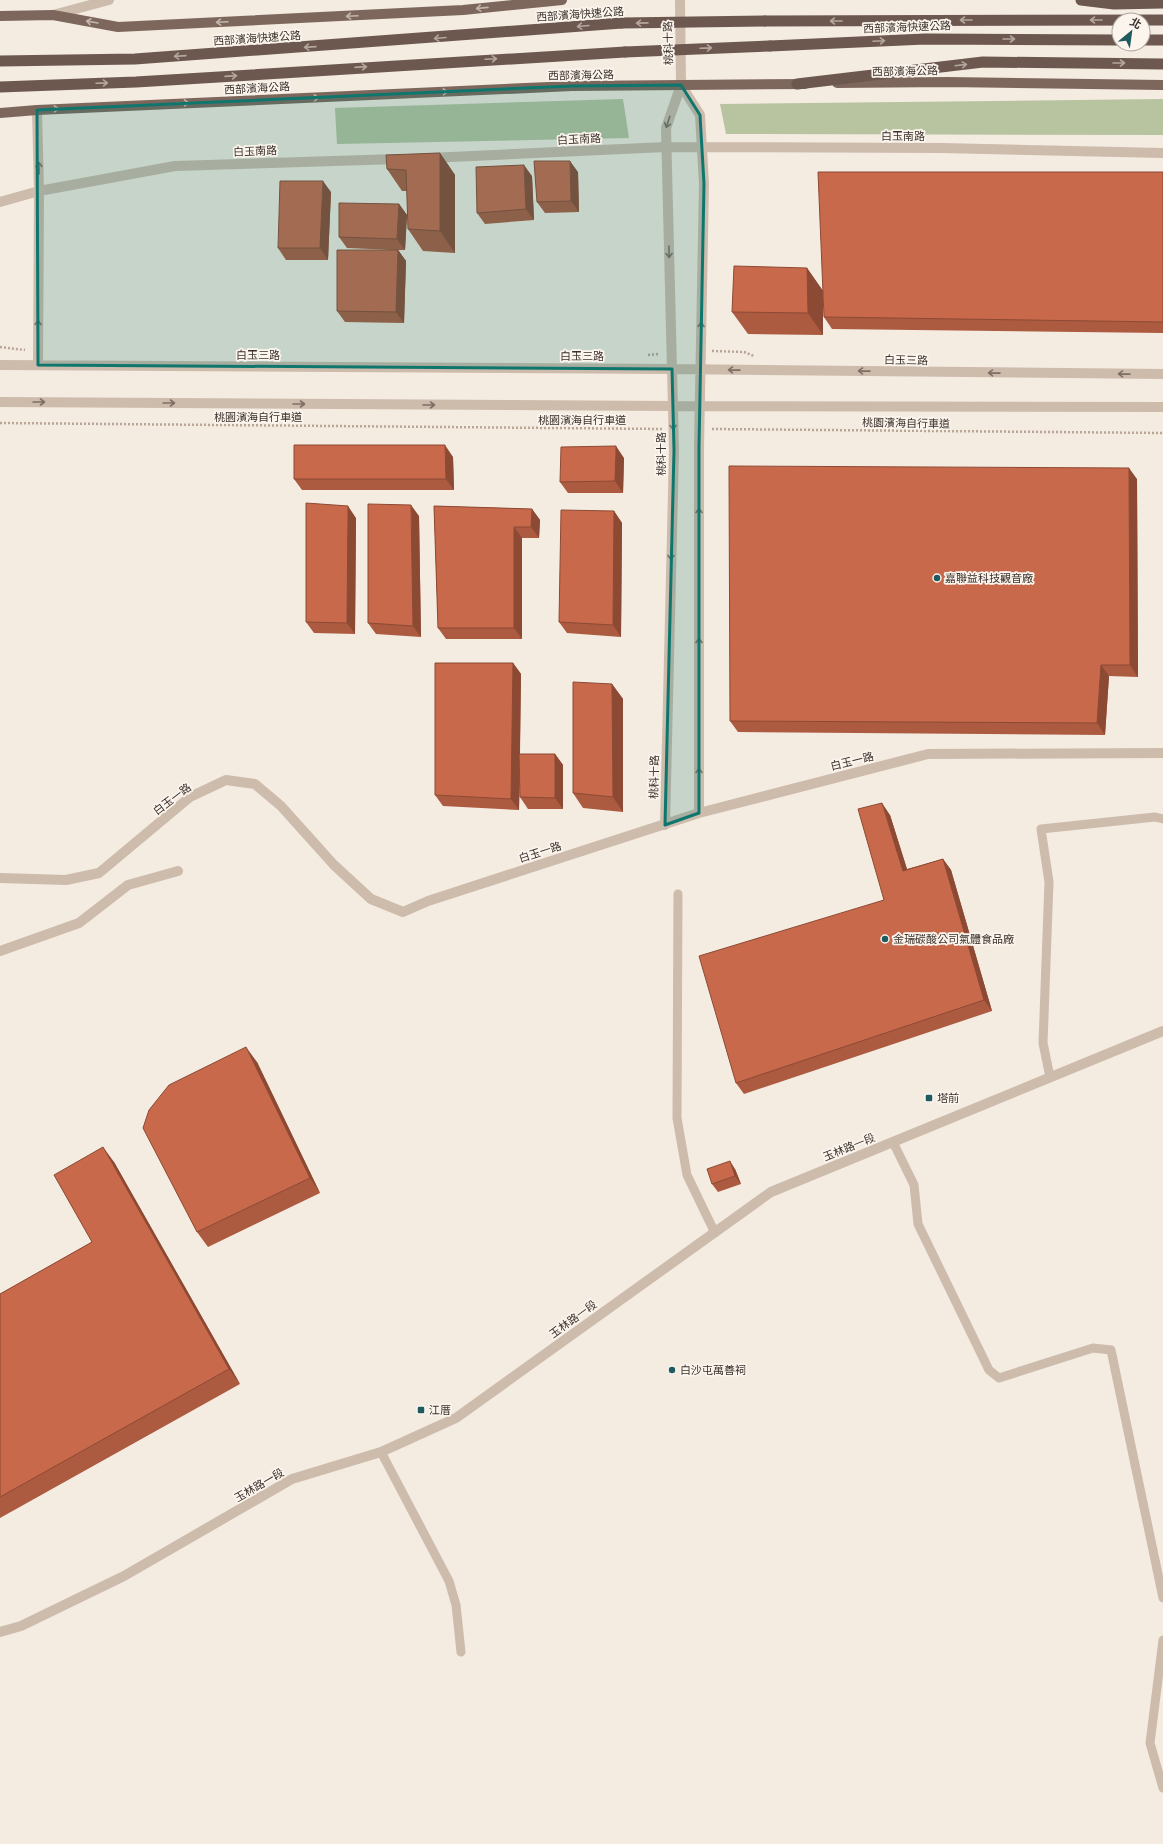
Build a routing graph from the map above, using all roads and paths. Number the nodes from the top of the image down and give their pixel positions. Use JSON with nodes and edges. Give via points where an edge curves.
{"nodes":[{"id":1,"x":109,"y":0,"type":"edge"},
{"id":2,"x":562,"y":0,"type":"edge"},
{"id":3,"x":680,"y":0,"type":"edge"},
{"id":4,"x":1081,"y":0,"type":"edge"},
{"id":5,"x":1163,"y":3,"type":"edge"},
{"id":6,"x":53,"y":15,"type":"junction"},
{"id":7,"x":0,"y":16,"type":"edge"},
{"id":8,"x":1163,"y":20,"type":"edge"},
{"id":9,"x":1111,"y":40,"type":"edge"},
{"id":10,"x":1151,"y":40,"type":"edge"},
{"id":11,"x":1163,"y":40,"type":"edge"},
{"id":12,"x":5,"y":61,"type":"edge"},
{"id":13,"x":1163,"y":64,"type":"edge"},
{"id":14,"x":797,"y":84,"type":"junction"},
{"id":15,"x":681,"y":85,"type":"junction"},
{"id":16,"x":1163,"y":85,"type":"edge"},
{"id":17,"x":3,"y":87,"type":"edge"},
{"id":18,"x":37,"y":110,"type":"junction"},
{"id":19,"x":0,"y":113,"type":"edge"},
{"id":20,"x":666,"y":147,"type":"junction"},
{"id":21,"x":702,"y":147,"type":"junction"},
{"id":22,"x":1163,"y":153,"type":"edge"},
{"id":23,"x":39,"y":191,"type":"junction"},
{"id":24,"x":0,"y":202,"type":"edge"},
{"id":25,"x":0,"y":365,"type":"edge"},
{"id":26,"x":38,"y":365,"type":"junction"},
{"id":27,"x":672,"y":369,"type":"junction"},
{"id":28,"x":700,"y":369,"type":"junction"},
{"id":29,"x":1163,"y":374,"type":"edge"},
{"id":30,"x":0,"y":402,"type":"edge"},
{"id":31,"x":672,"y":406,"type":"junction"},
{"id":32,"x":700,"y":406,"type":"junction"},
{"id":33,"x":1163,"y":407,"type":"edge"},
{"id":34,"x":0,"y":423,"type":"edge"},
{"id":35,"x":673,"y":429,"type":"junction"},
{"id":36,"x":699,"y":429,"type":"junction"},
{"id":37,"x":1163,"y":433,"type":"edge"},
{"id":38,"x":1163,"y":753,"type":"edge"},
{"id":39,"x":700,"y":813,"type":"junction"},
{"id":40,"x":1163,"y":819,"type":"edge"},
{"id":41,"x":665,"y":825,"type":"junction"},
{"id":42,"x":178,"y":871,"type":"dead end"},
{"id":43,"x":0,"y":878,"type":"edge"},
{"id":44,"x":678,"y":894,"type":"dead end"},
{"id":45,"x":0,"y":951,"type":"edge"},
{"id":46,"x":1162,"y":1031,"type":"edge"},
{"id":47,"x":1050,"y":1077,"type":"junction"},
{"id":48,"x":894,"y":1142,"type":"junction"},
{"id":49,"x":715,"y":1232,"type":"junction"},
{"id":50,"x":381,"y":1452,"type":"junction"},
{"id":51,"x":1163,"y":1598,"type":"edge"},
{"id":52,"x":0,"y":1632,"type":"edge"},
{"id":53,"x":1163,"y":1640,"type":"edge"},
{"id":54,"x":461,"y":1652,"type":"dead end"},
{"id":55,"x":1159,"y":1690,"type":"edge"},
{"id":56,"x":1163,"y":1788,"type":"edge"}],
"edges":[{"from":1,"to":6,"type":"street"},
{"from":2,"to":6,"type":"main road","one_way":true,"via":[[463,10],[118,27]]},
{"from":3,"to":15,"type":"street","name":"桃科十路"},
{"from":4,"to":5,"type":"highway","via":[[1114,4]]},
{"from":6,"to":7,"type":"main road"},
{"from":8,"to":12,"type":"highway","name":"西部濱海快速公路","one_way":true,"bridge":true,"via":[[622,23],[135,60]]},
{"from":17,"to":9,"type":"highway","name":"西部濱海快速公路","one_way":true,"bridge":true,"via":[[136,82],[625,52],[925,38]]},
{"from":10,"to":11,"type":"highway"},
{"from":14,"to":13,"type":"highway","one_way":true,"via":[[983,62]]},
{"from":14,"to":15,"type":"main road","name":"西部濱海公路"},
{"from":14,"to":16,"type":"main road","name":"西部濱海公路","via":[[948,82]]},
{"from":18,"to":15,"type":"main road","name":"西部濱海公路","one_way":true,"via":[[564,87]]},
{"from":15,"to":20,"type":"street","name":"桃科十路","one_way":true,"via":[[666,128]]},
{"from":15,"to":21,"type":"street","via":[[700,115]]},
{"from":18,"to":19,"type":"main road","name":"西部濱海公路"},
{"from":23,"to":18,"type":"street","one_way":true},
{"from":20,"to":21,"type":"street","name":"白玉南路"},
{"from":20,"to":23,"type":"street","name":"白玉南路","via":[[175,166]]},
{"from":20,"to":27,"type":"street","name":"桃科十路","one_way":true},
{"from":21,"to":22,"type":"street","name":"白玉南路","via":[[942,148]]},
{"from":28,"to":21,"type":"street","one_way":true,"via":[[704,184]]},
{"from":23,"to":24,"type":"street","name":"白玉南路"},
{"from":26,"to":23,"type":"street","one_way":true},
{"from":25,"to":26,"type":"street","name":"白玉三路"},
{"from":26,"to":27,"type":"street","name":"白玉三路"},
{"from":27,"to":28,"type":"street","name":"白玉三路"},
{"from":27,"to":31,"type":"street","name":"桃科十路"},
{"from":29,"to":28,"type":"street","name":"白玉三路","one_way":true},
{"from":28,"to":32,"type":"street"},
{"from":30,"to":31,"type":"street","one_way":true},
{"from":31,"to":32,"type":"street"},
{"from":31,"to":35,"type":"street","name":"桃科十路","one_way":true},
{"from":32,"to":33,"type":"street"},
{"from":32,"to":36,"type":"street"},
{"from":34,"to":35,"type":"path","name":"桃園濱海自行車道"},
{"from":35,"to":41,"type":"street","name":"桃科十路","one_way":true},
{"from":36,"to":37,"type":"path","name":"桃園濱海自行車道"},
{"from":39,"to":36,"type":"street","one_way":true},
{"from":38,"to":39,"type":"street","name":"白玉一路","via":[[928,754]]},
{"from":39,"to":41,"type":"street","name":"白玉一路"},
{"from":40,"to":47,"type":"lane","via":[[1155,817],[1041,828],[1049,882],[1042,1043]]},
{"from":41,"to":43,"type":"street","name":"白玉一路","via":[[428,901],[403,912],[371,899],[334,865],[281,806],[255,784],[226,780],[190,797],[99,873],[66,880]]},
{"from":42,"to":45,"type":"street","via":[[128,885],[79,923]]},
{"from":44,"to":49,"type":"lane","via":[[676,1118],[687,1175]]},
{"from":46,"to":47,"type":"street","name":"玉林路一段"},
{"from":47,"to":48,"type":"street","name":"玉林路一段"},
{"from":48,"to":49,"type":"street","name":"玉林路一段","via":[[771,1192]]},
{"from":48,"to":51,"type":"lane","via":[[914,1185],[918,1224],[989,1370],[999,1378],[1093,1348],[1111,1350]]},
{"from":49,"to":50,"type":"street","name":"玉林路一段","via":[[456,1418]]},
{"from":50,"to":52,"type":"street","name":"玉林路一段","via":[[292,1479],[124,1576],[21,1626]]},
{"from":50,"to":54,"type":"lane","via":[[449,1581],[456,1605]]},
{"from":53,"to":55,"type":"lane"},
{"from":55,"to":56,"type":"lane","via":[[1150,1743]]}]}
